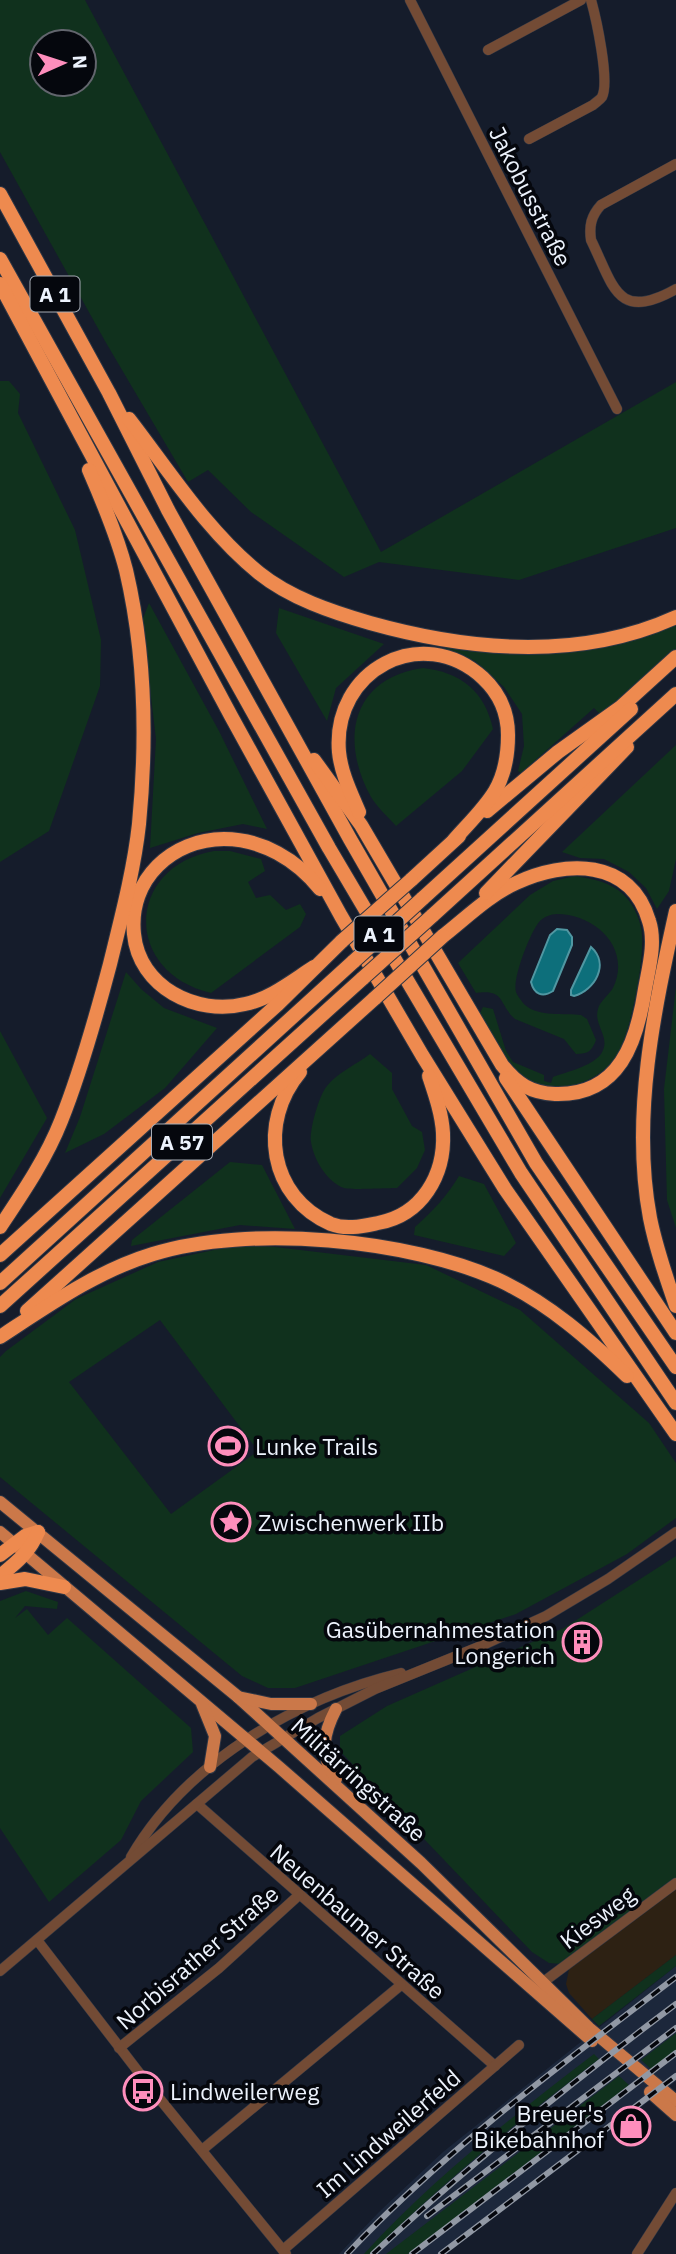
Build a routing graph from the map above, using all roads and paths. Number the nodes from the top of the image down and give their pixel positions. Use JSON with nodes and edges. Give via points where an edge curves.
{"nodes":[{"id":1,"x":410,"y":0,"type":"edge"},
{"id":2,"x":581,"y":0,"type":"edge"},
{"id":3,"x":591,"y":0,"type":"edge"},
{"id":4,"x":488,"y":50,"type":"dead end"},
{"id":5,"x":529,"y":139,"type":"dead end"},
{"id":6,"x":676,"y":164,"type":"edge"},
{"id":7,"x":0,"y":194,"type":"edge"},
{"id":8,"x":0,"y":259,"type":"edge"},
{"id":9,"x":0,"y":284,"type":"edge"},
{"id":10,"x":676,"y":289,"type":"edge"},
{"id":11,"x":109,"y":393,"type":"junction"},
{"id":12,"x":62,"y":400,"type":"junction"},
{"id":13,"x":618,"y":409,"type":"dead end"},
{"id":14,"x":676,"y":617,"type":"edge"},
{"id":15,"x":676,"y":657,"type":"edge"},
{"id":16,"x":676,"y":668,"type":"edge"},
{"id":17,"x":676,"y":694,"type":"edge"},
{"id":18,"x":277,"y":706,"type":"junction"},
{"id":19,"x":660,"y":709,"type":"junction"},
{"id":20,"x":454,"y":840,"type":"junction"},
{"id":21,"x":390,"y":876,"type":"junction"},
{"id":22,"x":676,"y":911,"type":"edge"},
{"id":23,"x":341,"y":916,"type":"junction"},
{"id":24,"x":443,"y":936,"type":"junction"},
{"id":25,"x":442,"y":963,"type":"junction"},
{"id":26,"x":314,"y":967,"type":"junction"},
{"id":27,"x":329,"y":1039,"type":"junction"},
{"id":28,"x":422,"y":1055,"type":"junction"},
{"id":29,"x":0,"y":1227,"type":"edge"},
{"id":30,"x":0,"y":1255,"type":"edge"},
{"id":31,"x":0,"y":1283,"type":"edge"},
{"id":32,"x":0,"y":1306,"type":"edge"},
{"id":33,"x":676,"y":1306,"type":"edge"},
{"id":34,"x":676,"y":1334,"type":"edge"},
{"id":35,"x":0,"y":1336,"type":"edge"},
{"id":36,"x":676,"y":1367,"type":"edge"},
{"id":37,"x":676,"y":1403,"type":"edge"},
{"id":38,"x":662,"y":1414,"type":"junction"},
{"id":39,"x":676,"y":1434,"type":"edge"},
{"id":40,"x":0,"y":1502,"type":"edge"},
{"id":41,"x":0,"y":1532,"type":"edge"},
{"id":42,"x":38,"y":1532,"type":"junction"},
{"id":43,"x":676,"y":1532,"type":"edge"},
{"id":44,"x":15,"y":1544,"type":"junction"},
{"id":45,"x":26,"y":1554,"type":"junction"},
{"id":46,"x":0,"y":1555,"type":"edge"},
{"id":47,"x":0,"y":1576,"type":"edge"},
{"id":48,"x":0,"y":1583,"type":"edge"},
{"id":49,"x":64,"y":1587,"type":"junction"},
{"id":50,"x":425,"y":1667,"type":"junction"},
{"id":51,"x":237,"y":1696,"type":"junction"},
{"id":52,"x":200,"y":1700,"type":"junction"},
{"id":53,"x":311,"y":1704,"type":"junction"},
{"id":54,"x":336,"y":1709,"type":"junction"},
{"id":55,"x":270,"y":1726,"type":"junction"},
{"id":56,"x":284,"y":1738,"type":"junction"},
{"id":57,"x":247,"y":1740,"type":"junction"},
{"id":58,"x":261,"y":1751,"type":"junction"},
{"id":59,"x":210,"y":1767,"type":"junction"},
{"id":60,"x":346,"y":1794,"type":"junction"},
{"id":61,"x":197,"y":1804,"type":"junction"},
{"id":62,"x":131,"y":1857,"type":"junction"},
{"id":63,"x":676,"y":1883,"type":"edge"},
{"id":64,"x":299,"y":1895,"type":"junction"},
{"id":65,"x":37,"y":1940,"type":"junction"},
{"id":66,"x":0,"y":1971,"type":"edge"},
{"id":67,"x":542,"y":1983,"type":"junction"},
{"id":68,"x":401,"y":1985,"type":"junction"},
{"id":69,"x":519,"y":2045,"type":"dead end"},
{"id":70,"x":119,"y":2048,"type":"junction"},
{"id":71,"x":495,"y":2066,"type":"junction"},
{"id":72,"x":676,"y":2101,"type":"edge"},
{"id":73,"x":676,"y":2115,"type":"edge"},
{"id":74,"x":202,"y":2150,"type":"junction"},
{"id":75,"x":676,"y":2193,"type":"edge"},
{"id":76,"x":284,"y":2252,"type":"edge"},
{"id":77,"x":638,"y":2254,"type":"edge"}],
"edges":[{"from":1,"to":13,"type":"street","name":"Jakobusstraße"},
{"from":2,"to":4,"type":"street"},
{"from":3,"to":5,"type":"street","via":[[602,58],[602,97]]},
{"from":6,"to":10,"type":"street","via":[[601,205],[590,230],[622,297],[649,303]]},
{"from":7,"to":11,"type":"highway","number":"A 1"},
{"from":8,"to":37,"type":"highway","number":"A 1","via":[[350,884],[521,1173]]},
{"from":9,"to":12,"type":"highway"},
{"from":11,"to":14,"type":"highway","via":[[231,547],[271,581],[343,615],[411,634],[521,647],[600,642]]},
{"from":11,"to":18,"type":"highway","number":"A 1"},
{"from":12,"to":23,"type":"highway"},
{"from":12,"to":29,"type":"highway","via":[[126,570],[141,688],[138,826],[95,1024],[60,1123],[29,1184]]},
{"from":15,"to":20,"type":"highway","via":[[621,707],[558,751]]},
{"from":16,"to":31,"type":"highway","number":"A 57","bridge":true},
{"from":17,"to":19,"type":"highway","number":"A 57"},
{"from":18,"to":21,"type":"highway","via":[[361,825]]},
{"from":18,"to":36,"type":"highway","number":"A 1","via":[[536,1163]]},
{"from":19,"to":24,"type":"highway","via":[[615,762]]},
{"from":19,"to":32,"type":"highway","number":"A 57","bridge":true},
{"from":20,"to":21,"type":"highway","via":[[482,810],[505,770],[505,710],[488,683],[459,661],[423,653],[398,657],[361,682],[348,699],[340,724],[342,767]]},
{"from":20,"to":26,"type":"highway","bridge":true},
{"from":21,"to":25,"type":"highway"},
{"from":22,"to":33,"type":"highway","via":[[653,1033],[642,1127],[650,1219]]},
{"from":23,"to":26,"type":"highway","via":[[300,868],[268,849],[232,839],[196,842],[178,849],[161,860],[141,890],[134,934],[139,953],[159,984],[183,999],[210,1007],[246,1004]]},
{"from":23,"to":28,"type":"highway"},
{"from":24,"to":25,"type":"highway","via":[[517,882],[563,868],[584,867],[600,870],[628,886],[640,900],[652,937],[640,1022],[626,1057],[598,1084],[563,1094],[543,1094],[514,1081]]},
{"from":24,"to":27,"type":"highway","bridge":true},
{"from":25,"to":34,"type":"highway","via":[[496,1062]]},
{"from":26,"to":30,"type":"highway"},
{"from":27,"to":28,"type":"highway","via":[[282,1098],[274,1138],[279,1168],[296,1199],[332,1224],[352,1228],[391,1220],[418,1203],[436,1178],[443,1131]]},
{"from":27,"to":35,"type":"highway"},
{"from":28,"to":38,"type":"highway","via":[[505,1189]]},
{"from":35,"to":38,"type":"highway","via":[[73,1290],[152,1254],[238,1239],[331,1241],[443,1260],[504,1282],[593,1343]]},
{"from":38,"to":39,"type":"highway"},
{"from":40,"to":42,"type":"main road","name":"Militärringstraße"},
{"from":41,"to":44,"type":"main road","name":"Militärringstraße"},
{"from":42,"to":44,"type":"highway"},
{"from":42,"to":45,"type":"highway"},
{"from":42,"to":51,"type":"main road","name":"Militärringstraße"},
{"from":43,"to":50,"type":"street","via":[[547,1616]]},
{"from":44,"to":45,"type":"main road","name":"Militärringstraße"},
{"from":44,"to":46,"type":"highway"},
{"from":45,"to":47,"type":"highway"},
{"from":45,"to":49,"type":"main road","name":"Militärringstraße"},
{"from":48,"to":49,"type":"highway","via":[[25,1579]]},
{"from":49,"to":52,"type":"main road","name":"Militärringstraße"},
{"from":50,"to":53,"type":"street","via":[[371,1680]]},
{"from":50,"to":54,"type":"street"},
{"from":51,"to":53,"type":"main road","via":[[271,1704]]},
{"from":51,"to":55,"type":"main road","name":"Militärringstraße"},
{"from":52,"to":57,"type":"main road","name":"Militärringstraße"},
{"from":52,"to":59,"type":"main road","via":[[215,1735]]},
{"from":53,"to":55,"type":"street"},
{"from":54,"to":56,"type":"street"},
{"from":54,"to":60,"type":"main road","via":[[323,1749]]},
{"from":55,"to":56,"type":"main road","name":"Militärringstraße"},
{"from":55,"to":57,"type":"street"},
{"from":56,"to":58,"type":"street"},
{"from":56,"to":60,"type":"main road","name":"Militärringstraße"},
{"from":57,"to":58,"type":"main road","name":"Militärringstraße"},
{"from":57,"to":59,"type":"street"},
{"from":58,"to":61,"type":"street"},
{"from":58,"to":73,"type":"main road","name":"Militärringstraße"},
{"from":59,"to":62,"type":"street","via":[[160,1817]]},
{"from":60,"to":67,"type":"main road","name":"Militärringstraße"},
{"from":61,"to":62,"type":"street"},
{"from":61,"to":64,"type":"street","name":"Neuenbaumer Straße"},
{"from":62,"to":65,"type":"street"},
{"from":63,"to":67,"type":"street","name":"Kiesweg"},
{"from":64,"to":68,"type":"street","name":"Neuenbaumer Straße"},
{"from":64,"to":70,"type":"street","name":"Norbisrather Straße","via":[[219,1968]]},
{"from":65,"to":66,"type":"street"},
{"from":65,"to":70,"type":"street"},
{"from":67,"to":72,"type":"main road","name":"Militärringstraße"},
{"from":68,"to":71,"type":"street","name":"Neuenbaumer Straße"},
{"from":68,"to":74,"type":"street"},
{"from":69,"to":71,"type":"street","name":"Im Lindweilerfeld"},
{"from":70,"to":74,"type":"street"},
{"from":71,"to":76,"type":"street","name":"Im Lindweilerfeld"},
{"from":74,"to":76,"type":"street"},
{"from":75,"to":77,"type":"street"}]}
